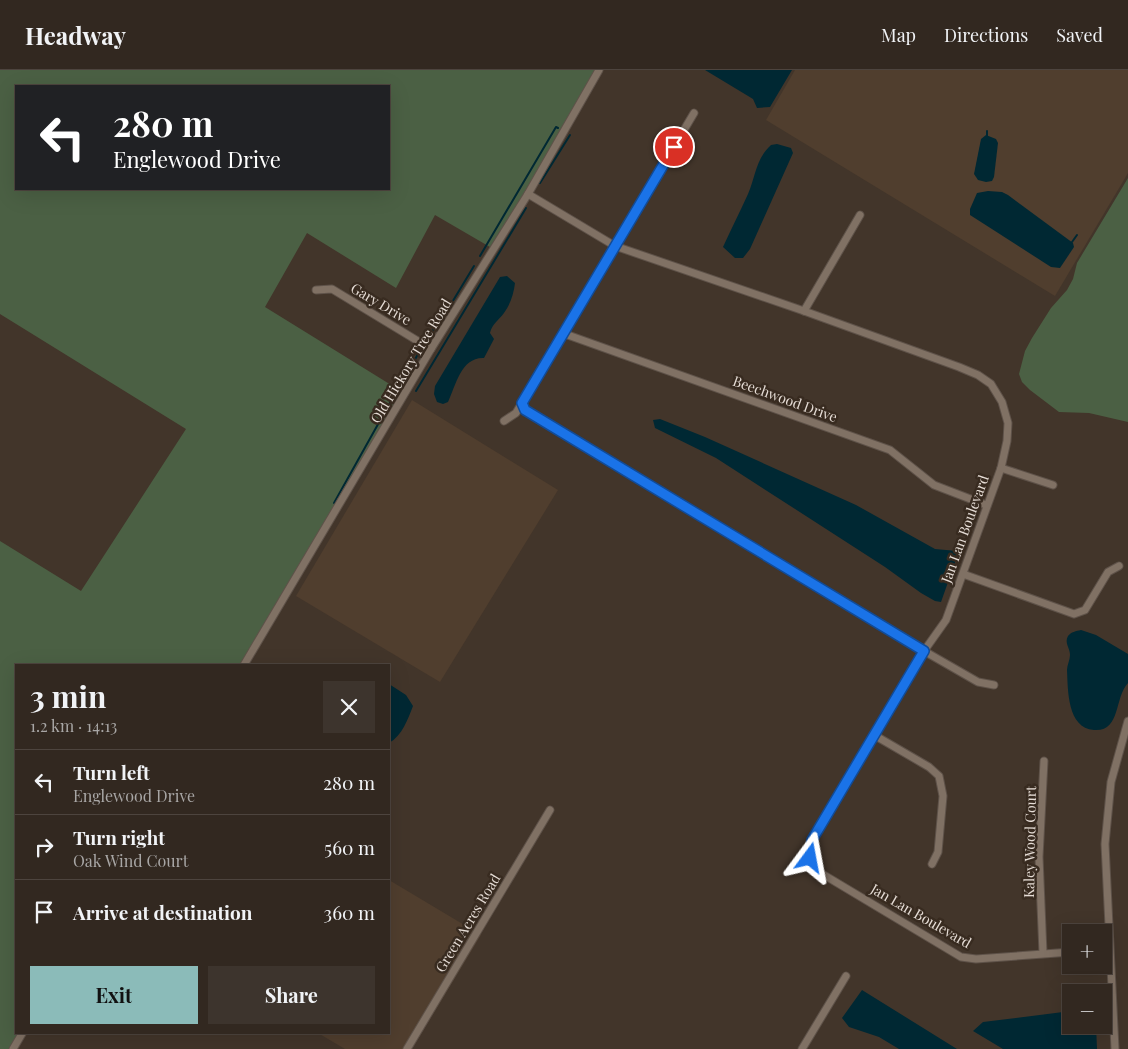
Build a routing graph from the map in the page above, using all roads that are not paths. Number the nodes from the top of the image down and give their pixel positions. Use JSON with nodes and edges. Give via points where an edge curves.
{"nodes":[{"id":1,"x":599,"y":70,"type":"edge"},
{"id":2,"x":694,"y":113,"type":"dead end"},
{"id":3,"x":528,"y":194,"type":"junction"},
{"id":4,"x":860,"y":216,"type":"dead end"},
{"id":5,"x":616,"y":246,"type":"junction"},
{"id":6,"x":316,"y":290,"type":"dead end"},
{"id":7,"x":804,"y":311,"type":"junction"},
{"id":8,"x":565,"y":334,"type":"junction"},
{"id":9,"x":431,"y":349,"type":"junction"},
{"id":10,"x":522,"y":403,"type":"junction"},
{"id":11,"x":504,"y":421,"type":"dead end"},
{"id":12,"x":1000,"y":468,"type":"junction"},
{"id":13,"x":1053,"y":485,"type":"dead end"},
{"id":14,"x":986,"y":505,"type":"junction"},
{"id":15,"x":1119,"y":566,"type":"dead end"},
{"id":16,"x":963,"y":574,"type":"junction"},
{"id":17,"x":924,"y":651,"type":"junction"},
{"id":18,"x":245,"y":664,"type":"edge"},
{"id":19,"x":994,"y":685,"type":"dead end"},
{"id":20,"x":1128,"y":721,"type":"edge"},
{"id":21,"x":874,"y":735,"type":"junction"},
{"id":22,"x":1044,"y":761,"type":"dead end"},
{"id":23,"x":550,"y":810,"type":"dead end"},
{"id":24,"x":932,"y":864,"type":"dead end"},
{"id":25,"x":1106,"y":924,"type":"edge"},
{"id":26,"x":1062,"y":952,"type":"edge"},
{"id":27,"x":1043,"y":953,"type":"junction"},
{"id":28,"x":1108,"y":974,"type":"edge"},
{"id":29,"x":846,"y":976,"type":"dead end"},
{"id":30,"x":22,"y":1034,"type":"edge"},
{"id":31,"x":13,"y":1049,"type":"edge"},
{"id":32,"x":407,"y":1049,"type":"edge"},
{"id":33,"x":802,"y":1049,"type":"edge"},
{"id":34,"x":1115,"y":1049,"type":"edge"}],
"edges":[{"from":1,"to":3,"type":"street","name":"Old Hickory Tree Road"},
{"from":2,"to":5,"type":"street"},
{"from":3,"to":5,"type":"street","name":"Jan Lan Boulevard"},
{"from":3,"to":9,"type":"street","name":"Old Hickory Tree Road"},
{"from":4,"to":7,"type":"street"},
{"from":5,"to":7,"type":"street","name":"Jan Lan Boulevard"},
{"from":5,"to":8,"type":"street"},
{"from":6,"to":9,"type":"street","name":"Gary Drive","via":[[332,289]]},
{"from":7,"to":12,"type":"street","name":"Jan Lan Boulevard","via":[[959,367],[991,384],[1002,402],[1008,423]]},
{"from":8,"to":10,"type":"street"},
{"from":8,"to":14,"type":"street","name":"Beechwood Drive","via":[[890,450],[934,485]]},
{"from":9,"to":18,"type":"street","name":"Old Hickory Tree Road"},
{"from":10,"to":11,"type":"street","via":[[516,413]]},
{"from":10,"to":17,"type":"street","via":[[525,410]]},
{"from":12,"to":13,"type":"street"},
{"from":12,"to":14,"type":"street","name":"Jan Lan Boulevard"},
{"from":14,"to":16,"type":"street","name":"Jan Lan Boulevard"},
{"from":15,"to":16,"type":"street","via":[[1108,572],[1085,610],[1074,614]]},
{"from":16,"to":17,"type":"street","name":"Jan Lan Boulevard","via":[[946,620]]},
{"from":17,"to":19,"type":"street","via":[[978,682]]},
{"from":17,"to":21,"type":"street","name":"Jan Lan Boulevard"},
{"from":20,"to":25,"type":"street","via":[[1115,765],[1108,810]]},
{"from":21,"to":24,"type":"street","via":[[929,766],[939,776],[943,796],[938,852]]},
{"from":21,"to":27,"type":"street","name":"Jan Lan Boulevard","via":[[812,840],[810,858],[819,872],[961,957],[976,959]]},
{"from":22,"to":27,"type":"street","name":"Kaley Wood Court","via":[[1039,857]]},
{"from":23,"to":32,"type":"street","name":"Green Acres Road"},
{"from":26,"to":27,"type":"street","name":"Jan Lan Boulevard"},
{"from":28,"to":34,"type":"street"},
{"from":29,"to":33,"type":"street"},
{"from":30,"to":31,"type":"street"}]}
